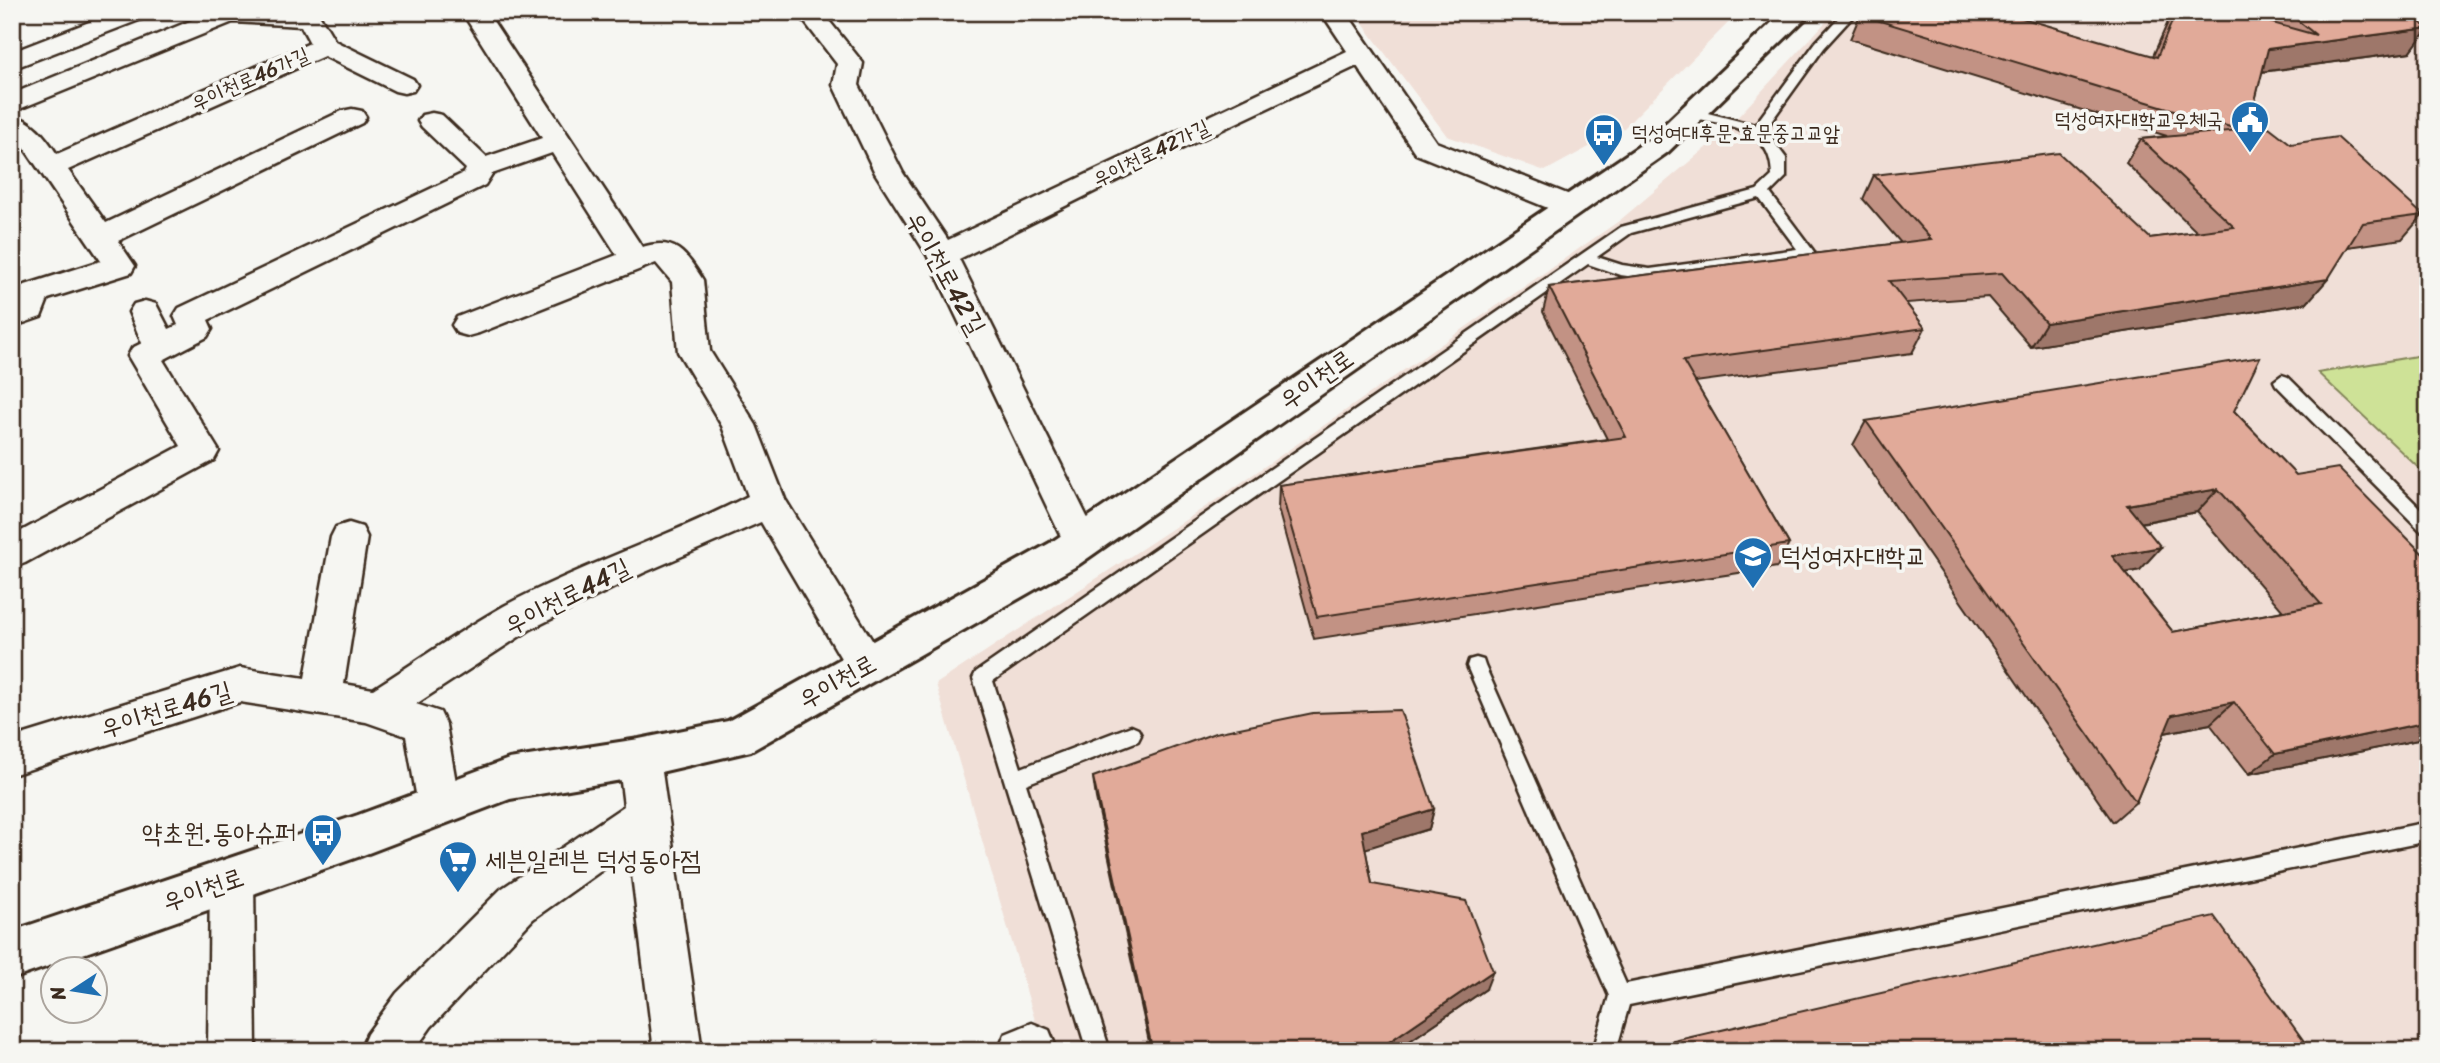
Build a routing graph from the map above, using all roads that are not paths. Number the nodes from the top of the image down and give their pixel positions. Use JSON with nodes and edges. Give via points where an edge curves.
{"nodes":[{"id":1,"x":138,"y":12,"type":"edge"},
{"id":2,"x":474,"y":12,"type":"edge"},
{"id":3,"x":809,"y":12,"type":"edge"},
{"id":4,"x":1333,"y":12,"type":"edge"},
{"id":5,"x":1798,"y":12,"type":"edge"},
{"id":6,"x":1851,"y":12,"type":"edge"},
{"id":7,"x":319,"y":16,"type":"edge"},
{"id":8,"x":325,"y":46,"type":"junction"},
{"id":9,"x":1362,"y":54,"type":"junction"},
{"id":10,"x":12,"y":61,"type":"edge"},
{"id":11,"x":404,"y":85,"type":"dead end"},
{"id":12,"x":12,"y":104,"type":"edge"},
{"id":13,"x":1692,"y":113,"type":"junction"},
{"id":14,"x":352,"y":117,"type":"dead end"},
{"id":15,"x":432,"y":121,"type":"dead end"},
{"id":16,"x":12,"y":123,"type":"edge"},
{"id":17,"x":1758,"y":130,"type":"junction"},
{"id":18,"x":556,"y":142,"type":"junction"},
{"id":19,"x":50,"y":167,"type":"junction"},
{"id":20,"x":481,"y":168,"type":"junction"},
{"id":21,"x":1762,"y":194,"type":"junction"},
{"id":22,"x":1570,"y":206,"type":"junction"},
{"id":23,"x":100,"y":238,"type":"junction"},
{"id":24,"x":328,"y":251,"type":"joint"},
{"id":25,"x":942,"y":255,"type":"junction"},
{"id":26,"x":1586,"y":258,"type":"junction"},
{"id":27,"x":635,"y":259,"type":"junction"},
{"id":28,"x":145,"y":312,"type":"dead end"},
{"id":29,"x":12,"y":316,"type":"edge"},
{"id":30,"x":468,"y":325,"type":"dead end"},
{"id":31,"x":160,"y":347,"type":"junction"},
{"id":32,"x":2282,"y":381,"type":"dead end"},
{"id":33,"x":768,"y":502,"type":"junction"},
{"id":34,"x":2428,"y":527,"type":"edge"},
{"id":35,"x":349,"y":537,"type":"dead end"},
{"id":36,"x":1081,"y":541,"type":"junction"},
{"id":37,"x":12,"y":553,"type":"edge"},
{"id":38,"x":866,"y":665,"type":"junction"},
{"id":39,"x":1476,"y":666,"type":"dead end"},
{"id":40,"x":322,"y":698,"type":"junction"},
{"id":41,"x":376,"y":708,"type":"junction"},
{"id":42,"x":1130,"y":735,"type":"dead end"},
{"id":43,"x":12,"y":757,"type":"edge"},
{"id":44,"x":639,"y":758,"type":"junction"},
{"id":45,"x":1014,"y":780,"type":"junction"},
{"id":46,"x":439,"y":805,"type":"junction"},
{"id":47,"x":646,"y":816,"type":"junction"},
{"id":48,"x":2428,"y":831,"type":"edge"},
{"id":49,"x":232,"y":879,"type":"junction"},
{"id":50,"x":12,"y":955,"type":"edge"},
{"id":51,"x":1620,"y":996,"type":"junction"},
{"id":52,"x":232,"y":1051,"type":"edge"},
{"id":53,"x":384,"y":1051,"type":"edge"},
{"id":54,"x":678,"y":1051,"type":"edge"},
{"id":55,"x":1099,"y":1051,"type":"edge"},
{"id":56,"x":1604,"y":1051,"type":"edge"}],
"edges":[{"from":1,"to":10,"type":"street"},
{"from":2,"to":18,"type":"street"},
{"from":3,"to":25,"type":"street","name":"우이천로42길","via":[[850,64],[846,85],[889,173]]},
{"from":4,"to":9,"type":"street"},
{"from":5,"to":13,"type":"street","name":"우이천로"},
{"from":6,"to":17,"type":"lane","via":[[1820,45]]},
{"from":7,"to":8,"type":"street","name":"우이천로46가길"},
{"from":7,"to":12,"type":"street","name":"우이천로46가길","via":[[230,14]]},
{"from":8,"to":11,"type":"street"},
{"from":8,"to":19,"type":"street","name":"우이천로46가길"},
{"from":9,"to":22,"type":"street","via":[[1426,148]]},
{"from":9,"to":25,"type":"street","name":"우이천로42가길"},
{"from":13,"to":17,"type":"lane"},
{"from":13,"to":22,"type":"street","name":"우이천로","via":[[1658,146]]},
{"from":14,"to":23,"type":"street"},
{"from":15,"to":20,"type":"street"},
{"from":16,"to":19,"type":"street","via":[[30,136]]},
{"from":17,"to":21,"type":"lane","via":[[1779,158],[1779,177]]},
{"from":18,"to":20,"type":"street"},
{"from":18,"to":27,"type":"street"},
{"from":19,"to":23,"type":"street"},
{"from":20,"to":24,"type":"street","via":[[475,179]]},
{"from":21,"to":26,"type":"lane","via":[[1626,230]]},
{"from":21,"to":26,"type":"lane","via":[[1807,252],[1650,274]]},
{"from":22,"to":36,"type":"street","name":"우이천로"},
{"from":23,"to":29,"type":"street","via":[[120,266],[33,293],[30,309]]},
{"from":24,"to":31,"type":"street","via":[[190,316],[197,329]]},
{"from":25,"to":36,"type":"street","name":"우이천로42길"},
{"from":26,"to":45,"type":"lane","via":[[983,678]]},
{"from":27,"to":30,"type":"street"},
{"from":27,"to":33,"type":"street","via":[[662,251],[687,280],[694,352],[739,425]]},
{"from":28,"to":31,"type":"street"},
{"from":31,"to":37,"type":"street","via":[[144,356],[202,451]]},
{"from":32,"to":34,"type":"lane"},
{"from":33,"to":38,"type":"street"},
{"from":33,"to":41,"type":"street","name":"우이천로44길","via":[[517,618]]},
{"from":35,"to":40,"type":"street"},
{"from":36,"to":38,"type":"street","name":"우이천로"},
{"from":38,"to":44,"type":"street","name":"우이천로","via":[[736,738]]},
{"from":39,"to":51,"type":"lane"},
{"from":40,"to":41,"type":"street","name":"우이천로46길"},
{"from":40,"to":43,"type":"street","name":"우이천로46길","via":[[240,685]]},
{"from":41,"to":46,"type":"street","name":"우이천로46길","via":[[425,725]]},
{"from":42,"to":45,"type":"lane"},
{"from":44,"to":46,"type":"street","name":"우이천로","via":[[509,779]]},
{"from":44,"to":47,"type":"street"},
{"from":45,"to":55,"type":"lane"},
{"from":46,"to":49,"type":"street","name":"우이천로"},
{"from":47,"to":53,"type":"street","via":[[517,904],[414,1010]]},
{"from":47,"to":54,"type":"street"},
{"from":48,"to":51,"type":"lane"},
{"from":49,"to":50,"type":"street","name":"우이천로"},
{"from":49,"to":52,"type":"street"},
{"from":51,"to":56,"type":"lane"}]}
